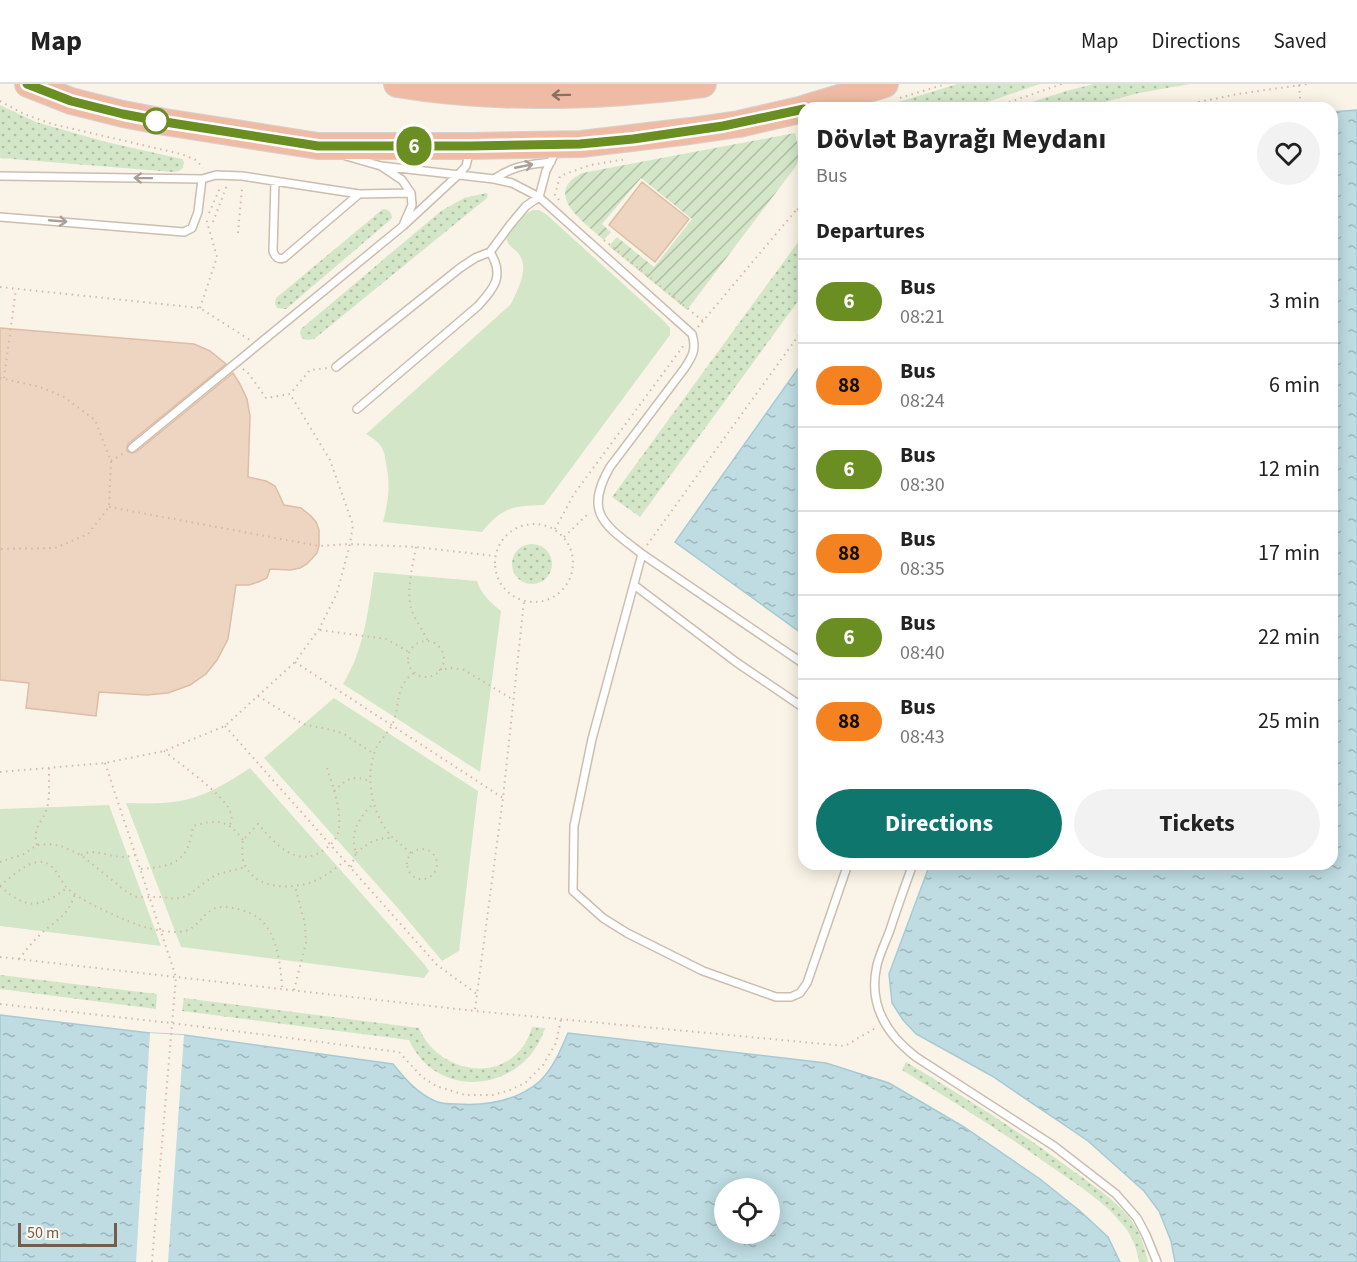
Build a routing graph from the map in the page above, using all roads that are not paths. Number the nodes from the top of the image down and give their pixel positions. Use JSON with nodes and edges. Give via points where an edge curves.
{"nodes":[{"id":1,"x":27,"y":84,"type":"edge"},
{"id":2,"x":71,"y":84,"type":"edge"},
{"id":3,"x":396,"y":84,"type":"edge"},
{"id":4,"x":703,"y":84,"type":"edge"},
{"id":5,"x":890,"y":92,"type":"edge"},
{"id":6,"x":837,"y":102,"type":"edge"},
{"id":7,"x":798,"y":110,"type":"edge"},
{"id":8,"x":165,"y":122,"type":"junction"},
{"id":9,"x":318,"y":146,"type":"junction"},
{"id":10,"x":471,"y":146,"type":"junction"},
{"id":11,"x":555,"y":153,"type":"junction"},
{"id":12,"x":381,"y":166,"type":"junction"},
{"id":13,"x":0,"y":176,"type":"edge"},
{"id":14,"x":457,"y":176,"type":"junction"},
{"id":15,"x":201,"y":179,"type":"junction"},
{"id":16,"x":494,"y":179,"type":"junction"},
{"id":17,"x":275,"y":182,"type":"junction"},
{"id":18,"x":411,"y":193,"type":"junction"},
{"id":19,"x":359,"y":194,"type":"junction"},
{"id":20,"x":539,"y":196,"type":"junction"},
{"id":21,"x":0,"y":217,"type":"edge"},
{"id":22,"x":404,"y":226,"type":"junction"},
{"id":23,"x":490,"y":252,"type":"junction"},
{"id":24,"x":336,"y":367,"type":"road end"},
{"id":25,"x":357,"y":409,"type":"dead end"},
{"id":26,"x":132,"y":448,"type":"road end"},
{"id":27,"x":642,"y":554,"type":"junction"},
{"id":28,"x":634,"y":585,"type":"junction"},
{"id":29,"x":798,"y":660,"type":"edge"},
{"id":30,"x":798,"y":704,"type":"edge"},
{"id":31,"x":846,"y":870,"type":"edge"},
{"id":32,"x":911,"y":870,"type":"edge"},
{"id":33,"x":1157,"y":1262,"type":"edge"}],
"edges":[{"from":1,"to":8,"type":"highway","via":[[71,101]]},
{"from":2,"to":8,"type":"highway"},
{"from":4,"to":3,"type":"highway","one_way":true,"via":[[564,96],[517,96]]},
{"from":5,"to":6,"type":"highway"},
{"from":7,"to":11,"type":"highway","via":[[739,124]]},
{"from":8,"to":9,"type":"highway"},
{"from":9,"to":10,"type":"highway"},
{"from":9,"to":12,"type":"lane"},
{"from":10,"to":11,"type":"highway"},
{"from":10,"to":14,"type":"lane","via":[[466,166]]},
{"from":16,"to":11,"type":"lane","one_way":true},
{"from":11,"to":20,"type":"lane"},
{"from":12,"to":14,"type":"lane"},
{"from":12,"to":18,"type":"lane","via":[[402,180]]},
{"from":15,"to":13,"type":"lane","one_way":true},
{"from":14,"to":16,"type":"lane"},
{"from":14,"to":22,"type":"lane"},
{"from":15,"to":17,"type":"lane","via":[[242,176]]},
{"from":21,"to":15,"type":"lane","one_way":true,"via":[[184,232],[192,228],[198,212]]},
{"from":16,"to":20,"type":"lane"},
{"from":17,"to":19,"type":"lane"},
{"from":17,"to":19,"type":"lane","via":[[273,251],[278,258],[284,258]]},
{"from":18,"to":19,"type":"lane"},
{"from":18,"to":22,"type":"lane","via":[[412,204]]},
{"from":20,"to":23,"type":"lane","via":[[526,206]]},
{"from":20,"to":27,"type":"lane","via":[[692,334],[695,344],[688,363],[610,466],[598,495],[598,510],[606,523]]},
{"from":22,"to":26,"type":"lane"},
{"from":23,"to":24,"type":"lane","via":[[460,268]]},
{"from":23,"to":25,"type":"lane","via":[[496,261],[497,282],[492,291]]},
{"from":27,"to":28,"type":"lane"},
{"from":27,"to":29,"type":"lane"},
{"from":28,"to":30,"type":"lane"},
{"from":28,"to":31,"type":"lane","via":[[612,658],[574,826],[573,891],[627,933],[703,971],[776,997],[791,997],[807,983]]},
{"from":32,"to":33,"type":"lane","via":[[877,966],[875,989],[884,1023],[900,1045],[916,1058],[1054,1146],[1116,1194],[1137,1218]]}]}
